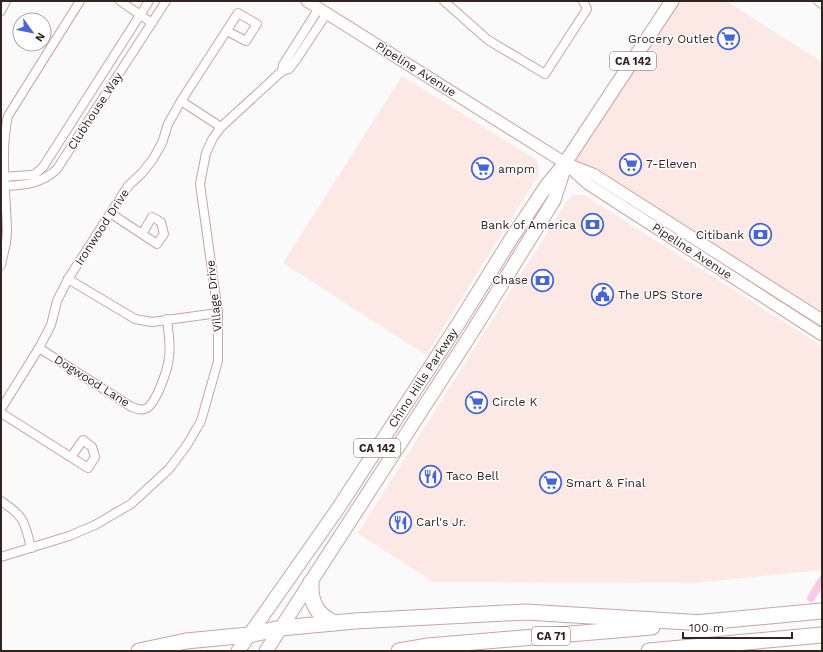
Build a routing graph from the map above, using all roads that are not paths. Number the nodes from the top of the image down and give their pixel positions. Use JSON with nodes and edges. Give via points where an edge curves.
{"nodes":[{"id":1,"x":6,"y":1,"type":"edge"},
{"id":2,"x":80,"y":1,"type":"edge"},
{"id":3,"x":120,"y":1,"type":"edge"},
{"id":4,"x":149,"y":1,"type":"edge"},
{"id":5,"x":166,"y":1,"type":"edge"},
{"id":6,"x":307,"y":1,"type":"edge"},
{"id":7,"x":444,"y":1,"type":"edge"},
{"id":8,"x":583,"y":1,"type":"edge"},
{"id":9,"x":672,"y":1,"type":"edge"},
{"id":10,"x":818,"y":1,"type":"edge"},
{"id":11,"x":822,"y":4,"type":"edge"},
{"id":12,"x":1,"y":11,"type":"edge"},
{"id":13,"x":323,"y":11,"type":"junction"},
{"id":14,"x":140,"y":15,"type":"junction"},
{"id":15,"x":152,"y":23,"type":"junction"},
{"id":16,"x":227,"y":31,"type":"dead end"},
{"id":17,"x":303,"y":34,"type":"junction"},
{"id":18,"x":311,"y":38,"type":"junction"},
{"id":19,"x":282,"y":71,"type":"junction"},
{"id":20,"x":181,"y":101,"type":"junction"},
{"id":21,"x":221,"y":127,"type":"junction"},
{"id":22,"x":565,"y":164,"type":"junction"},
{"id":23,"x":2,"y":177,"type":"edge"},
{"id":24,"x":3,"y":186,"type":"edge"},
{"id":25,"x":110,"y":213,"type":"junction"},
{"id":26,"x":142,"y":234,"type":"dead end"},
{"id":27,"x":1,"y":265,"type":"edge"},
{"id":28,"x":68,"y":279,"type":"junction"},
{"id":29,"x":218,"y":313,"type":"junction"},
{"id":30,"x":167,"y":319,"type":"junction"},
{"id":31,"x":822,"y":320,"type":"edge"},
{"id":32,"x":822,"y":335,"type":"edge"},
{"id":33,"x":39,"y":348,"type":"junction"},
{"id":34,"x":1,"y":409,"type":"edge"},
{"id":35,"x":1,"y":413,"type":"edge"},
{"id":36,"x":71,"y":457,"type":"dead end"},
{"id":37,"x":1,"y":501,"type":"edge"},
{"id":38,"x":32,"y":548,"type":"junction"},
{"id":39,"x":1,"y":557,"type":"edge"},
{"id":40,"x":311,"y":582,"type":"junction"},
{"id":41,"x":822,"y":611,"type":"edge"},
{"id":42,"x":704,"y":622,"type":"junction"},
{"id":43,"x":334,"y":623,"type":"junction"},
{"id":44,"x":281,"y":628,"type":"junction"},
{"id":45,"x":249,"y":635,"type":"junction"},
{"id":46,"x":822,"y":635,"type":"edge"},
{"id":47,"x":669,"y":650,"type":"edge"},
{"id":48,"x":139,"y":651,"type":"edge"},
{"id":49,"x":238,"y":651,"type":"edge"},
{"id":50,"x":266,"y":651,"type":"edge"},
{"id":51,"x":399,"y":651,"type":"edge"},
{"id":52,"x":649,"y":651,"type":"edge"}],
"edges":[{"from":1,"to":12,"type":"street"},
{"from":2,"to":23,"type":"street","via":[[8,116],[4,128]]},
{"from":3,"to":14,"type":"street"},
{"from":4,"to":14,"type":"street","name":"Clubhouse Way"},
{"from":5,"to":15,"type":"street","name":"Clubhouse Way"},
{"from":6,"to":13,"type":"main road","name":"Pipeline Avenue"},
{"from":7,"to":8,"type":"street","via":[[488,40],[545,74],[587,9]]},
{"from":9,"to":22,"type":"main road","name":"Chino Hills Parkway","number":"CA 142"},
{"from":10,"to":11,"type":"street"},
{"from":13,"to":17,"type":"street","name":"Village Drive"},
{"from":13,"to":18,"type":"street","name":"Village Drive"},
{"from":13,"to":22,"type":"main road","name":"Pipeline Avenue"},
{"from":14,"to":15,"type":"street"},
{"from":14,"to":23,"type":"street","name":"Clubhouse Way","via":[[43,167],[31,176]]},
{"from":15,"to":24,"type":"street","name":"Clubhouse Way","via":[[50,177],[31,184]]},
{"from":16,"to":20,"type":"street","name":"Ironwood Drive"},
{"from":17,"to":18,"type":"street"},
{"from":17,"to":19,"type":"street","name":"Village Drive","via":[[283,65]]},
{"from":18,"to":19,"type":"street","name":"Village Drive","via":[[289,69]]},
{"from":19,"to":21,"type":"street","name":"Village Drive"},
{"from":20,"to":21,"type":"street"},
{"from":20,"to":25,"type":"street","name":"Ironwood Drive","via":[[153,159],[128,186]]},
{"from":21,"to":29,"type":"street","name":"Village Drive","via":[[206,153],[200,184]]},
{"from":22,"to":31,"type":"main road","name":"Pipeline Avenue","via":[[593,174]]},
{"from":22,"to":32,"type":"main road","name":"Pipeline Avenue","via":[[588,184]]},
{"from":22,"to":40,"type":"main road","name":"Chino Hills Parkway","number":"CA 142","via":[[554,200]]},
{"from":22,"to":45,"type":"main road","name":"Chino Hills Parkway","number":"CA 142","via":[[542,192],[337,510]]},
{"from":23,"to":24,"type":"street"},
{"from":24,"to":27,"type":"street","via":[[7,231]]},
{"from":25,"to":26,"type":"street"},
{"from":25,"to":28,"type":"street","name":"Ironwood Drive"},
{"from":28,"to":30,"type":"street","via":[[135,319],[152,322]]},
{"from":28,"to":33,"type":"street","name":"Ironwood Drive","via":[[57,301],[51,325]]},
{"from":29,"to":30,"type":"street"},
{"from":29,"to":38,"type":"street","name":"Village Drive","via":[[218,361],[201,421],[169,469],[131,504],[95,525]]},
{"from":30,"to":33,"type":"street","name":"Dogwood Lane","via":[[169,357],[155,400],[146,409],[140,410],[130,406]]},
{"from":33,"to":34,"type":"street","name":"Ironwood Drive"},
{"from":35,"to":36,"type":"street"},
{"from":37,"to":38,"type":"street","via":[[20,515],[26,525]]},
{"from":38,"to":39,"type":"street","name":"Village Drive"},
{"from":40,"to":43,"type":"highway","via":[[310,594],[317,612]]},
{"from":40,"to":44,"type":"main road","name":"Chino Hills Parkway","number":"CA 142"},
{"from":41,"to":42,"type":"highway","number":"CA 71"},
{"from":42,"to":43,"type":"highway","via":[[526,612]]},
{"from":42,"to":51,"type":"highway","number":"CA 71","via":[[428,646]]},
{"from":43,"to":44,"type":"highway"},
{"from":44,"to":45,"type":"highway"},
{"from":44,"to":50,"type":"main road","name":"Chino Hills Parkway","number":"CA 142"},
{"from":45,"to":48,"type":"highway","via":[[186,642]]},
{"from":45,"to":49,"type":"main road","name":"Chino Hills Parkway","number":"CA 142"},
{"from":46,"to":47,"type":"highway"},
{"from":47,"to":52,"type":"highway"}]}
